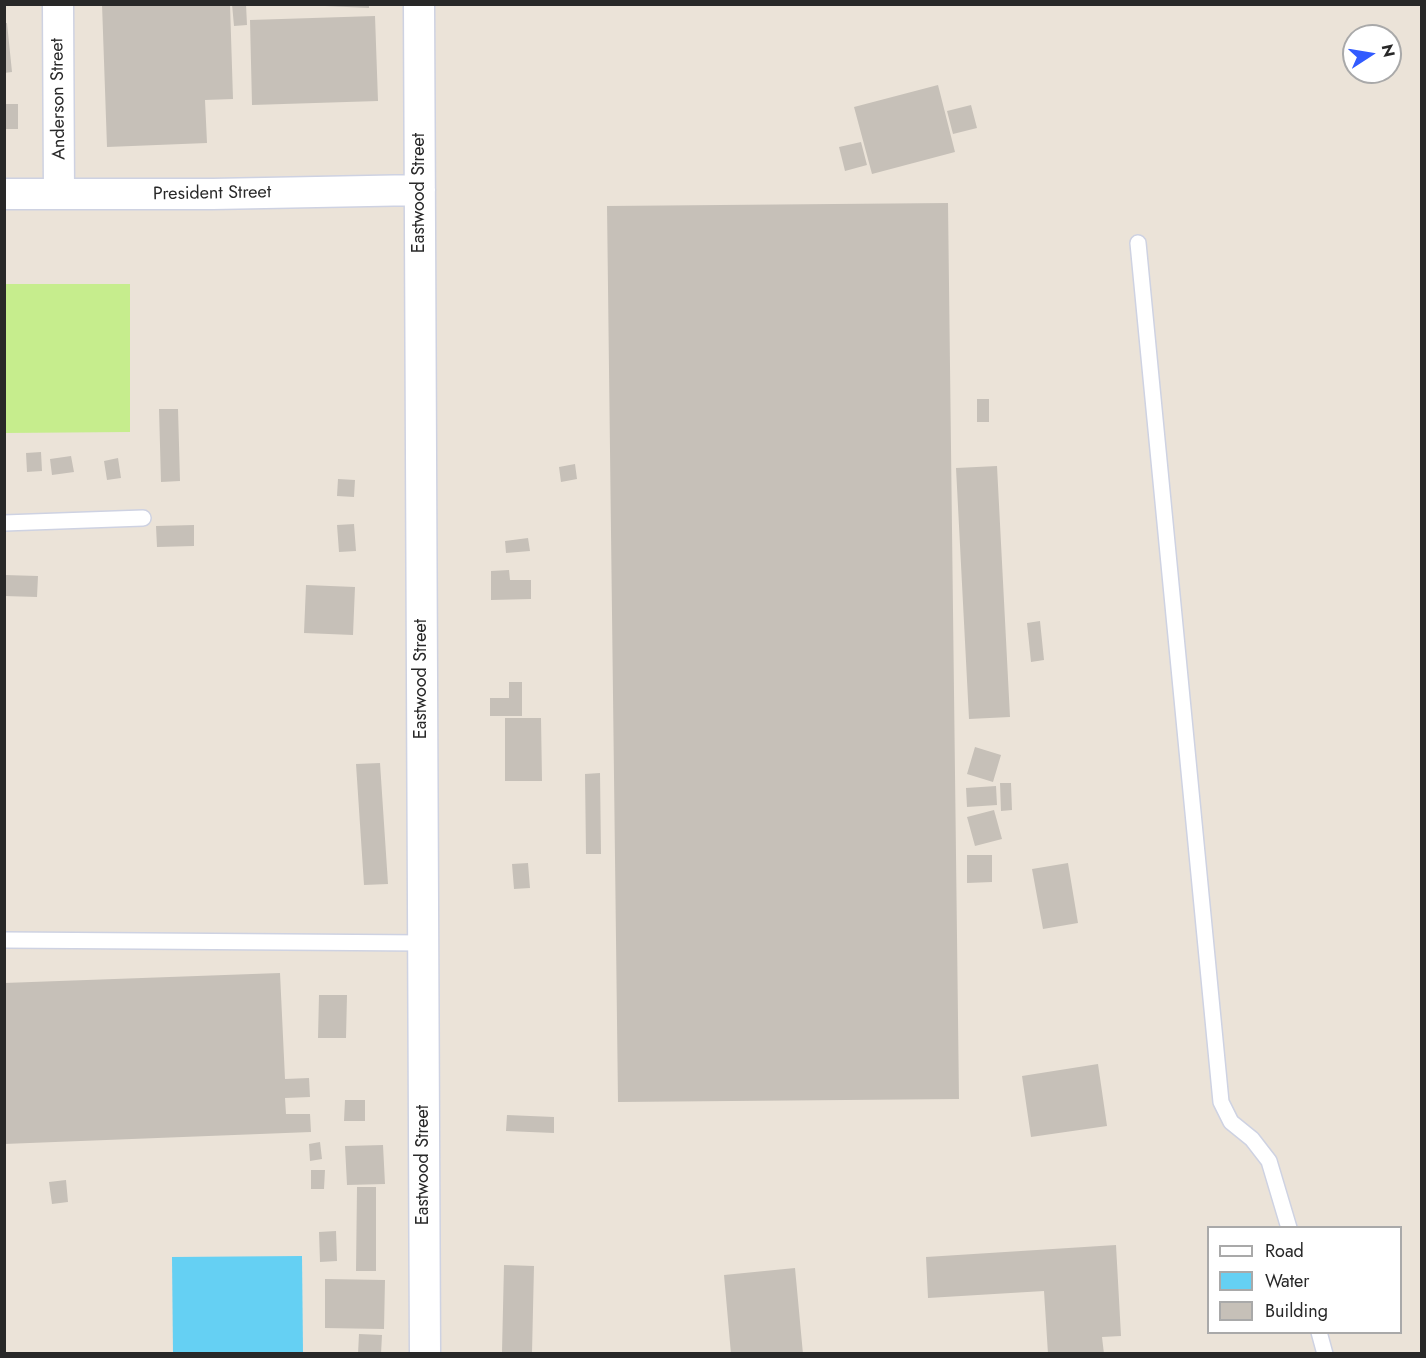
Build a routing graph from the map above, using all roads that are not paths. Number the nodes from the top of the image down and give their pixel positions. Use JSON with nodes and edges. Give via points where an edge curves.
{"nodes":[{"id":1,"x":58,"y":4,"type":"edge"},
{"id":2,"x":419,"y":4,"type":"edge"},
{"id":3,"x":420,"y":190,"type":"junction"},
{"id":4,"x":4,"y":194,"type":"edge"},
{"id":5,"x":59,"y":194,"type":"junction"},
{"id":6,"x":1138,"y":243,"type":"dead end"},
{"id":7,"x":143,"y":518,"type":"dead end"},
{"id":8,"x":4,"y":523,"type":"edge"},
{"id":9,"x":4,"y":940,"type":"edge"},
{"id":10,"x":424,"y":943,"type":"junction"},
{"id":11,"x":1289,"y":1226,"type":"edge"},
{"id":12,"x":1320,"y":1334,"type":"edge"},
{"id":13,"x":425,"y":1353,"type":"edge"},
{"id":14,"x":1325,"y":1353,"type":"edge"}],
"edges":[{"from":1,"to":5,"type":"street","name":"Anderson Street"},
{"from":2,"to":3,"type":"street","name":"Eastwood Street"},
{"from":3,"to":5,"type":"street","name":"President Street"},
{"from":3,"to":10,"type":"street","name":"Eastwood Street"},
{"from":4,"to":5,"type":"street","name":"President Street"},
{"from":6,"to":11,"type":"lane","via":[[1221,1102],[1231,1122],[1252,1139],[1269,1161]]},
{"from":7,"to":8,"type":"lane"},
{"from":9,"to":10,"type":"lane"},
{"from":10,"to":13,"type":"street","name":"Eastwood Street"},
{"from":12,"to":14,"type":"lane"}]}
